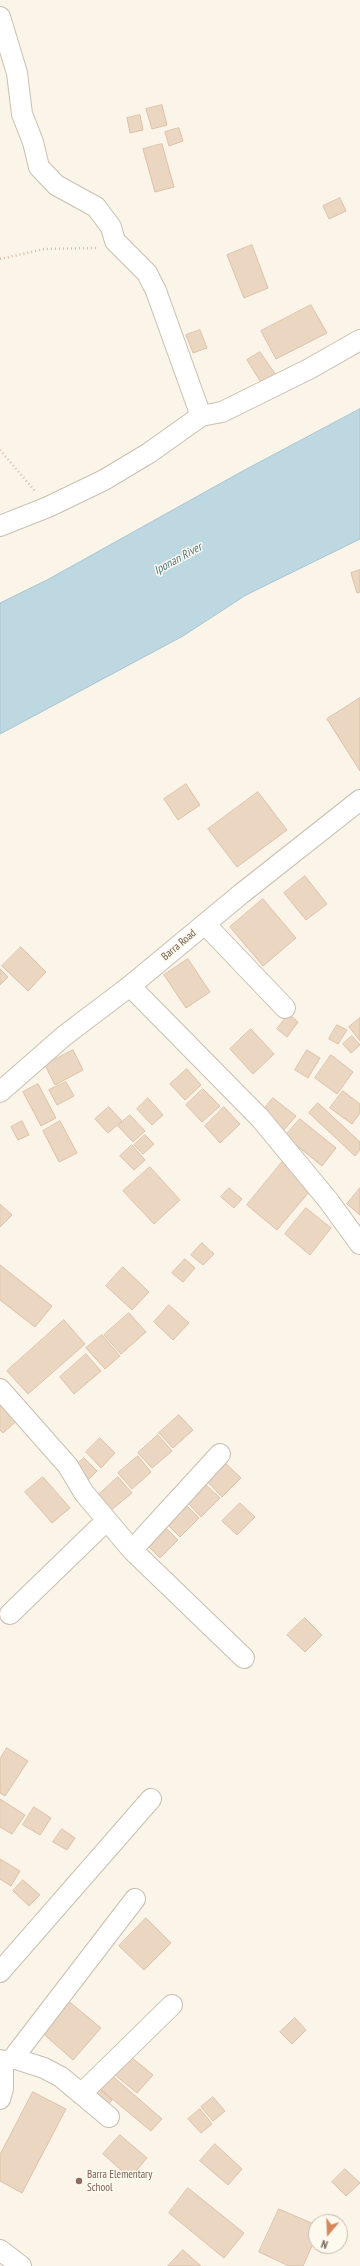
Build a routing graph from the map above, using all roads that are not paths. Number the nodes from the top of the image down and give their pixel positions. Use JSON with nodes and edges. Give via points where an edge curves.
{"nodes":[{"id":1,"x":0,"y":18,"type":"edge"},
{"id":2,"x":360,"y":340,"type":"edge"},
{"id":3,"x":201,"y":416,"type":"junction"},
{"id":4,"x":0,"y":526,"type":"edge"},
{"id":5,"x":360,"y":800,"type":"edge"},
{"id":6,"x":205,"y":924,"type":"junction"},
{"id":7,"x":130,"y":986,"type":"junction"},
{"id":8,"x":285,"y":1008,"type":"dead end"},
{"id":9,"x":0,"y":1092,"type":"edge"},
{"id":10,"x":360,"y":1244,"type":"edge"},
{"id":11,"x":0,"y":1389,"type":"edge"},
{"id":12,"x":220,"y":1454,"type":"dead end"},
{"id":13,"x":106,"y":1521,"type":"junction"},
{"id":14,"x":132,"y":1550,"type":"junction"},
{"id":15,"x":10,"y":1614,"type":"dead end"},
{"id":16,"x":244,"y":1658,"type":"dead end"},
{"id":17,"x":151,"y":1799,"type":"dead end"},
{"id":18,"x":135,"y":1899,"type":"dead end"},
{"id":19,"x":0,"y":1972,"type":"edge"},
{"id":20,"x":172,"y":2005,"type":"dead end"},
{"id":21,"x":5,"y":2060,"type":"edge"},
{"id":22,"x":81,"y":2094,"type":"junction"},
{"id":23,"x":0,"y":2099,"type":"edge"},
{"id":24,"x":109,"y":2117,"type":"dead end"},
{"id":25,"x":0,"y":2250,"type":"edge"},
{"id":26,"x":21,"y":2266,"type":"edge"}],
"edges":[{"from":1,"to":3,"type":"street","via":[[17,73],[22,114],[40,167],[56,185],[96,207],[111,227],[115,241],[147,273],[156,291]]},
{"from":2,"to":3,"type":"street","via":[[309,369],[222,412]]},
{"from":3,"to":4,"type":"street","via":[[130,464],[48,506]]},
{"from":5,"to":6,"type":"street","name":"Barra Road"},
{"from":6,"to":7,"type":"street","name":"Barra Road"},
{"from":6,"to":8,"type":"street"},
{"from":7,"to":9,"type":"street","name":"Barra Road","via":[[64,1036]]},
{"from":7,"to":10,"type":"street","via":[[260,1118],[328,1200]]},
{"from":11,"to":13,"type":"street","via":[[68,1466],[84,1493]]},
{"from":12,"to":14,"type":"street"},
{"from":13,"to":14,"type":"street"},
{"from":13,"to":15,"type":"street"},
{"from":14,"to":16,"type":"street"},
{"from":17,"to":19,"type":"street"},
{"from":18,"to":21,"type":"street"},
{"from":20,"to":22,"type":"street"},
{"from":21,"to":22,"type":"street","via":[[44,2068],[61,2077]]},
{"from":21,"to":23,"type":"street"},
{"from":22,"to":24,"type":"street"},
{"from":25,"to":26,"type":"street"}]}
